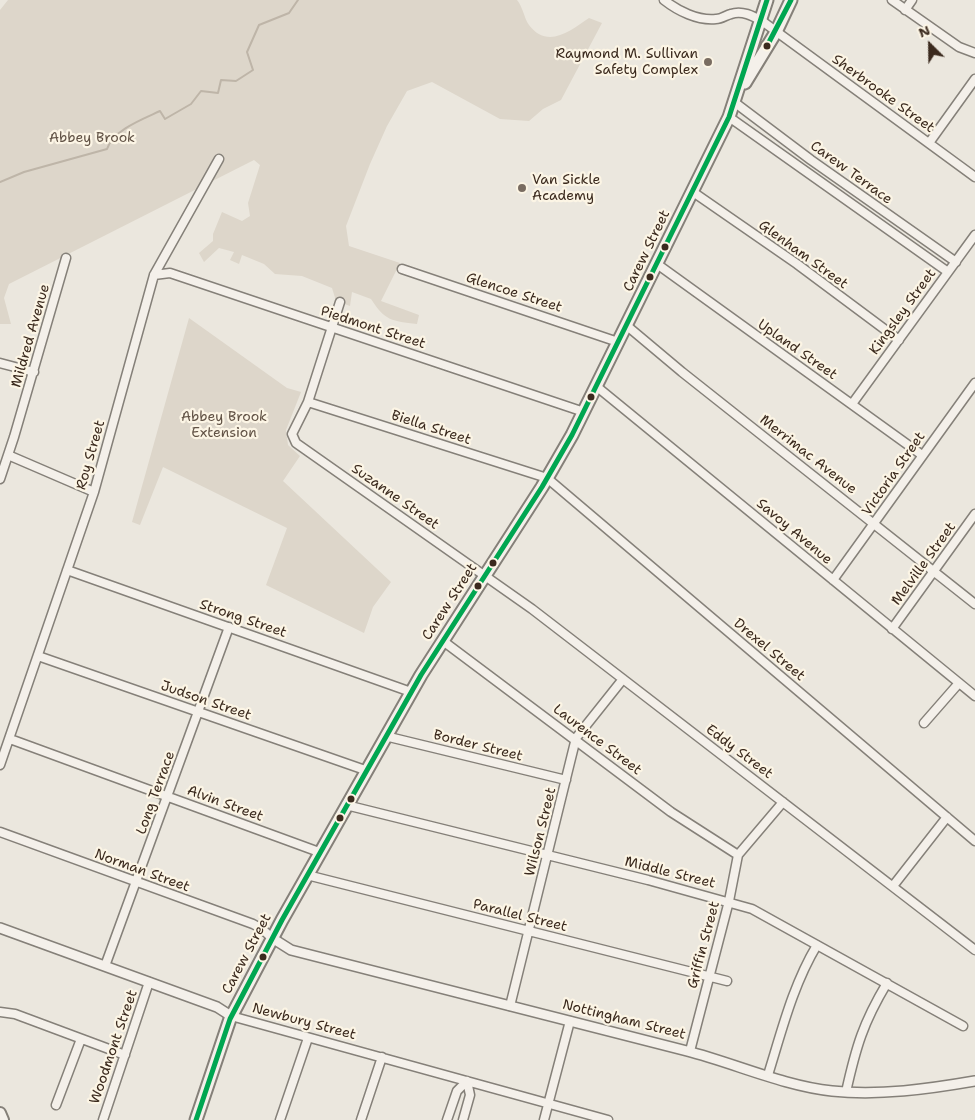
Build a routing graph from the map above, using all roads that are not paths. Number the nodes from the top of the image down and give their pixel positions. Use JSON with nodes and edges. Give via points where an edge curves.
{"nodes":[{"id":1,"x":664,"y":0,"type":"edge"},
{"id":2,"x":767,"y":0,"type":"edge"},
{"id":3,"x":791,"y":0,"type":"edge"},
{"id":4,"x":892,"y":0,"type":"edge"},
{"id":5,"x":912,"y":0,"type":"edge"},
{"id":6,"x":905,"y":10,"type":"junction"},
{"id":7,"x":762,"y":20,"type":"junction"},
{"id":8,"x":776,"y":32,"type":"junction"},
{"id":9,"x":975,"y":53,"type":"edge"},
{"id":10,"x":975,"y":79,"type":"edge"},
{"id":11,"x":734,"y":102,"type":"junction"},
{"id":12,"x":729,"y":116,"type":"junction"},
{"id":13,"x":929,"y":143,"type":"junction"},
{"id":14,"x":219,"y":159,"type":"dead end"},
{"id":15,"x":975,"y":177,"type":"edge"},
{"id":16,"x":692,"y":192,"type":"junction"},
{"id":17,"x":975,"y":235,"type":"edge"},
{"id":18,"x":66,"y":258,"type":"dead end"},
{"id":19,"x":956,"y":262,"type":"junction"},
{"id":20,"x":657,"y":264,"type":"junction"},
{"id":21,"x":402,"y":269,"type":"dead end"},
{"id":22,"x":948,"y":272,"type":"junction"},
{"id":23,"x":154,"y":275,"type":"junction"},
{"id":24,"x":340,"y":302,"type":"dead end"},
{"id":25,"x":626,"y":325,"type":"junction"},
{"id":26,"x":332,"y":328,"type":"junction"},
{"id":27,"x":899,"y":340,"type":"junction"},
{"id":28,"x":618,"y":342,"type":"junction"},
{"id":29,"x":0,"y":363,"type":"edge"},
{"id":30,"x":34,"y":372,"type":"junction"},
{"id":31,"x":975,"y":383,"type":"edge"},
{"id":32,"x":596,"y":386,"type":"junction"},
{"id":33,"x":308,"y":402,"type":"junction"},
{"id":34,"x":852,"y":404,"type":"junction"},
{"id":35,"x":584,"y":412,"type":"junction"},
{"id":36,"x":8,"y":455,"type":"junction"},
{"id":37,"x":922,"y":455,"type":"junction"},
{"id":38,"x":547,"y":478,"type":"junction"},
{"id":39,"x":0,"y":479,"type":"edge"},
{"id":40,"x":94,"y":492,"type":"junction"},
{"id":41,"x":975,"y":514,"type":"edge"},
{"id":42,"x":874,"y":523,"type":"junction"},
{"id":43,"x":67,"y":570,"type":"junction"},
{"id":44,"x":934,"y":571,"type":"junction"},
{"id":45,"x":485,"y":577,"type":"junction"},
{"id":46,"x":833,"y":580,"type":"junction"},
{"id":47,"x":975,"y":604,"type":"edge"},
{"id":48,"x":229,"y":627,"type":"junction"},
{"id":49,"x":892,"y":629,"type":"junction"},
{"id":50,"x":443,"y":641,"type":"junction"},
{"id":51,"x":38,"y":656,"type":"junction"},
{"id":52,"x":624,"y":679,"type":"junction"},
{"id":53,"x":959,"y":683,"type":"junction"},
{"id":54,"x":411,"y":692,"type":"junction"},
{"id":55,"x":975,"y":696,"type":"edge"},
{"id":56,"x":198,"y":711,"type":"junction"},
{"id":57,"x":924,"y":723,"type":"dead end"},
{"id":58,"x":385,"y":736,"type":"junction"},
{"id":59,"x":10,"y":739,"type":"junction"},
{"id":60,"x":576,"y":740,"type":"junction"},
{"id":61,"x":0,"y":765,"type":"edge"},
{"id":62,"x":365,"y":770,"type":"junction"},
{"id":63,"x":566,"y":780,"type":"junction"},
{"id":64,"x":168,"y":797,"type":"junction"},
{"id":65,"x":783,"y":802,"type":"junction"},
{"id":66,"x":346,"y":805,"type":"junction"},
{"id":67,"x":947,"y":817,"type":"junction"},
{"id":68,"x":0,"y":832,"type":"edge"},
{"id":69,"x":975,"y":841,"type":"edge"},
{"id":70,"x":319,"y":852,"type":"junction"},
{"id":71,"x":548,"y":856,"type":"junction"},
{"id":72,"x":738,"y":856,"type":"junction"},
{"id":73,"x":307,"y":875,"type":"junction"},
{"id":74,"x":137,"y":882,"type":"junction"},
{"id":75,"x":893,"y":886,"type":"junction"},
{"id":76,"x":729,"y":902,"type":"junction"},
{"id":77,"x":0,"y":928,"type":"edge"},
{"id":78,"x":529,"y":932,"type":"junction"},
{"id":79,"x":272,"y":938,"type":"junction"},
{"id":80,"x":817,"y":945,"type":"junction"},
{"id":81,"x":975,"y":950,"type":"edge"},
{"id":82,"x":105,"y":966,"type":"junction"},
{"id":83,"x":709,"y":977,"type":"junction"},
{"id":84,"x":727,"y":981,"type":"dead end"},
{"id":85,"x":149,"y":982,"type":"junction"},
{"id":86,"x":887,"y":983,"type":"junction"},
{"id":87,"x":510,"y":1006,"type":"junction"},
{"id":88,"x":0,"y":1012,"type":"edge"},
{"id":89,"x":231,"y":1016,"type":"junction"},
{"id":90,"x":570,"y":1021,"type":"junction"},
{"id":91,"x":963,"y":1026,"type":"dead end"},
{"id":92,"x":308,"y":1038,"type":"junction"},
{"id":93,"x":81,"y":1039,"type":"junction"},
{"id":94,"x":690,"y":1051,"type":"junction"},
{"id":95,"x":124,"y":1055,"type":"junction"},
{"id":96,"x":382,"y":1057,"type":"junction"},
{"id":97,"x":768,"y":1075,"type":"junction"},
{"id":98,"x":467,"y":1081,"type":"junction"},
{"id":99,"x":975,"y":1081,"type":"edge"},
{"id":100,"x":846,"y":1092,"type":"junction"},
{"id":101,"x":549,"y":1103,"type":"junction"},
{"id":102,"x":56,"y":1105,"type":"dead end"},
{"id":103,"x":0,"y":1113,"type":"edge"},
{"id":104,"x":3,"y":1120,"type":"edge"},
{"id":105,"x":102,"y":1120,"type":"edge"},
{"id":106,"x":196,"y":1120,"type":"edge"},
{"id":107,"x":280,"y":1120,"type":"edge"},
{"id":108,"x":361,"y":1120,"type":"edge"},
{"id":109,"x":447,"y":1120,"type":"edge"},
{"id":110,"x":463,"y":1120,"type":"edge"},
{"id":111,"x":544,"y":1120,"type":"edge"},
{"id":112,"x":608,"y":1120,"type":"edge"}],
"edges":[{"from":1,"to":7,"type":"street","via":[[706,19],[719,19],[734,13],[750,14]]},
{"from":2,"to":7,"type":"main road","name":"Carew Street"},
{"from":3,"to":8,"type":"main road","name":"Carew Street"},
{"from":4,"to":6,"type":"street"},
{"from":5,"to":6,"type":"street"},
{"from":6,"to":9,"type":"street","via":[[959,47]]},
{"from":7,"to":8,"type":"street"},
{"from":7,"to":11,"type":"main road","name":"Carew Street"},
{"from":8,"to":11,"type":"main road","name":"Carew Street"},
{"from":8,"to":13,"type":"street","name":"Sherbrooke Street"},
{"from":10,"to":13,"type":"street"},
{"from":11,"to":12,"type":"main road","name":"Carew Street"},
{"from":11,"to":19,"type":"street","name":"Carew Terrace","via":[[810,160]]},
{"from":12,"to":16,"type":"main road","name":"Carew Street"},
{"from":12,"to":22,"type":"street","name":"Carew Terrace"},
{"from":13,"to":15,"type":"street","name":"Sherbrooke Street"},
{"from":14,"to":23,"type":"street","name":"Roy Street"},
{"from":16,"to":20,"type":"main road","name":"Carew Street"},
{"from":16,"to":27,"type":"street","name":"Glenham Street"},
{"from":17,"to":19,"type":"street","name":"Kingsley Street"},
{"from":18,"to":30,"type":"street","name":"Mildred Avenue"},
{"from":19,"to":22,"type":"street","name":"Kingsley Street"},
{"from":20,"to":25,"type":"main road","name":"Carew Street"},
{"from":20,"to":34,"type":"street","name":"Upland Street"},
{"from":21,"to":28,"type":"street","name":"Glencoe Street"},
{"from":22,"to":27,"type":"street","name":"Kingsley Street"},
{"from":23,"to":26,"type":"street","name":"Piedmont Street","via":[[170,273]]},
{"from":23,"to":40,"type":"street","name":"Roy Street"},
{"from":24,"to":26,"type":"street"},
{"from":25,"to":28,"type":"main road","name":"Carew Street"},
{"from":25,"to":42,"type":"street","name":"Merrimac Avenue"},
{"from":26,"to":33,"type":"street"},
{"from":26,"to":35,"type":"street","name":"Piedmont Street"},
{"from":27,"to":34,"type":"street","name":"Kingsley Street"},
{"from":28,"to":32,"type":"main road","name":"Carew Street"},
{"from":29,"to":30,"type":"street"},
{"from":30,"to":36,"type":"street","name":"Mildred Avenue"},
{"from":31,"to":37,"type":"street","name":"Victoria Street"},
{"from":32,"to":35,"type":"main road","name":"Carew Street"},
{"from":32,"to":46,"type":"street","name":"Savoy Avenue"},
{"from":33,"to":38,"type":"street","name":"Biella Street"},
{"from":33,"to":45,"type":"street","name":"Suzanne Street","via":[[292,436],[296,443]]},
{"from":34,"to":37,"type":"street","name":"Upland Street"},
{"from":35,"to":38,"type":"main road","name":"Carew Street"},
{"from":36,"to":39,"type":"street","name":"Mildred Avenue"},
{"from":36,"to":40,"type":"street"},
{"from":37,"to":42,"type":"street","name":"Victoria Street"},
{"from":38,"to":45,"type":"main road","name":"Carew Street"},
{"from":38,"to":67,"type":"street","name":"Drexel Street"},
{"from":40,"to":43,"type":"street","name":"Roy Street"},
{"from":41,"to":44,"type":"street","name":"Melville Street"},
{"from":42,"to":44,"type":"street","name":"Merrimac Avenue"},
{"from":42,"to":46,"type":"street","name":"Victoria Street"},
{"from":43,"to":48,"type":"street","name":"Strong Street"},
{"from":43,"to":51,"type":"street","name":"Roy Street"},
{"from":44,"to":47,"type":"street","name":"Merrimac Avenue"},
{"from":44,"to":49,"type":"street","name":"Melville Street"},
{"from":45,"to":50,"type":"main road","name":"Carew Street"},
{"from":45,"to":52,"type":"street","name":"Eddy Street"},
{"from":46,"to":49,"type":"street","name":"Savoy Avenue"},
{"from":48,"to":54,"type":"street","name":"Strong Street"},
{"from":48,"to":56,"type":"street","name":"Long Terrace"},
{"from":49,"to":53,"type":"street","name":"Savoy Avenue"},
{"from":50,"to":54,"type":"main road","name":"Carew Street"},
{"from":50,"to":60,"type":"street","name":"Laurence Street"},
{"from":51,"to":56,"type":"street","name":"Judson Street"},
{"from":51,"to":59,"type":"street","name":"Roy Street"},
{"from":52,"to":60,"type":"street","name":"Wilson Street"},
{"from":52,"to":65,"type":"street","name":"Eddy Street"},
{"from":53,"to":55,"type":"street","name":"Savoy Avenue"},
{"from":53,"to":57,"type":"street"},
{"from":54,"to":58,"type":"main road","name":"Carew Street"},
{"from":56,"to":62,"type":"street","name":"Judson Street"},
{"from":56,"to":64,"type":"street","name":"Long Terrace"},
{"from":58,"to":62,"type":"main road","name":"Carew Street"},
{"from":58,"to":63,"type":"street","name":"Border Street"},
{"from":59,"to":61,"type":"street","name":"Roy Street"},
{"from":59,"to":64,"type":"street","name":"Alvin Street"},
{"from":60,"to":63,"type":"street","name":"Wilson Street"},
{"from":60,"to":72,"type":"street","name":"Laurence Street","via":[[671,812]]},
{"from":62,"to":66,"type":"main road","name":"Carew Street"},
{"from":63,"to":71,"type":"street","name":"Wilson Street"},
{"from":64,"to":70,"type":"street","name":"Alvin Street"},
{"from":64,"to":74,"type":"street","name":"Long Terrace"},
{"from":65,"to":72,"type":"street","name":"Griffin Street"},
{"from":65,"to":75,"type":"street","name":"Eddy Street"},
{"from":66,"to":70,"type":"main road","name":"Carew Street"},
{"from":66,"to":71,"type":"street","name":"Middle Street"},
{"from":67,"to":69,"type":"street","name":"Drexel Street"},
{"from":67,"to":75,"type":"street"},
{"from":68,"to":74,"type":"street","name":"Norman Street"},
{"from":70,"to":73,"type":"main road","name":"Carew Street"},
{"from":71,"to":76,"type":"street","name":"Middle Street"},
{"from":71,"to":78,"type":"street","name":"Wilson Street"},
{"from":72,"to":76,"type":"street","name":"Griffin Street"},
{"from":73,"to":78,"type":"street","name":"Parallel Street"},
{"from":73,"to":79,"type":"main road","name":"Carew Street"},
{"from":74,"to":79,"type":"street","name":"Norman Street","via":[[252,924]]},
{"from":74,"to":82,"type":"street","name":"Long Terrace"},
{"from":75,"to":81,"type":"street","name":"Eddy Street"},
{"from":76,"to":80,"type":"street","name":"Middle Street","via":[[752,909]]},
{"from":76,"to":83,"type":"street","name":"Griffin Street"},
{"from":77,"to":82,"type":"street","name":"Newbury Street"},
{"from":78,"to":83,"type":"street","name":"Parallel Street"},
{"from":78,"to":87,"type":"street","name":"Wilson Street"},
{"from":79,"to":87,"type":"street","name":"Nottingham Street","via":[[291,950]]},
{"from":79,"to":89,"type":"main road","name":"Carew Street"},
{"from":80,"to":86,"type":"street","name":"Middle Street"},
{"from":80,"to":97,"type":"street","via":[[795,987]]},
{"from":82,"to":85,"type":"street","name":"Newbury Street"},
{"from":83,"to":84,"type":"street","name":"Parallel Street"},
{"from":83,"to":94,"type":"street","name":"Griffin Street"},
{"from":85,"to":89,"type":"street","name":"Newbury Street","via":[[217,1007]]},
{"from":85,"to":95,"type":"street","name":"Woodmont Street"},
{"from":86,"to":91,"type":"street","name":"Middle Street"},
{"from":86,"to":100,"type":"street","via":[[867,1016],[855,1048]]},
{"from":87,"to":90,"type":"street","name":"Nottingham Street"},
{"from":88,"to":93,"type":"street","via":[[15,1014]]},
{"from":89,"to":92,"type":"street","name":"Newbury Street"},
{"from":89,"to":106,"type":"main road","name":"Carew Street"},
{"from":90,"to":94,"type":"street","name":"Nottingham Street"},
{"from":90,"to":101,"type":"street"},
{"from":92,"to":96,"type":"street","name":"Newbury Street"},
{"from":92,"to":107,"type":"street"},
{"from":93,"to":95,"type":"street"},
{"from":93,"to":102,"type":"street"},
{"from":94,"to":97,"type":"street","name":"Nottingham Street"},
{"from":95,"to":105,"type":"street","name":"Woodmont Street"},
{"from":96,"to":98,"type":"street","name":"Newbury Street"},
{"from":96,"to":108,"type":"street"},
{"from":97,"to":100,"type":"street","name":"Nottingham Street","via":[[814,1088]]},
{"from":98,"to":101,"type":"street","name":"Newbury Street"},
{"from":98,"to":109,"type":"street","via":[[457,1091]]},
{"from":98,"to":110,"type":"street","via":[[470,1095]]},
{"from":99,"to":100,"type":"street","name":"Nottingham Street","via":[[906,1090]]},
{"from":101,"to":111,"type":"street"},
{"from":101,"to":112,"type":"street","name":"Newbury Street"},
{"from":103,"to":104,"type":"main road"}]}
